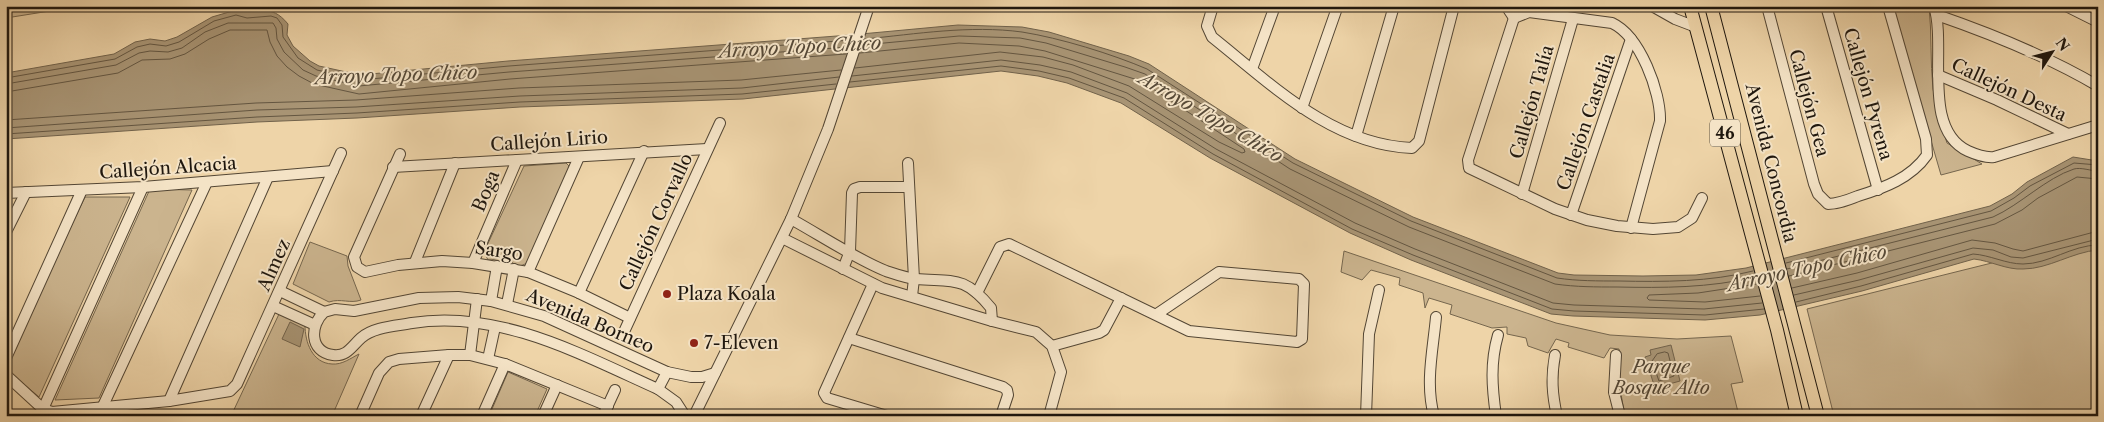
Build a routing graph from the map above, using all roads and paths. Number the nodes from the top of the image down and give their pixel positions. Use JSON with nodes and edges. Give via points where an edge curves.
{"nodes":[{"id":1,"x":869,"y":6,"type":"edge"},
{"id":2,"x":1214,"y":6,"type":"edge"},
{"id":3,"x":1275,"y":6,"type":"edge"},
{"id":4,"x":1394,"y":6,"type":"edge"},
{"id":5,"x":1454,"y":6,"type":"edge"},
{"id":6,"x":1506,"y":6,"type":"edge"},
{"id":7,"x":1652,"y":6,"type":"edge"},
{"id":8,"x":1690,"y":6,"type":"edge"},
{"id":9,"x":1711,"y":6,"type":"edge"},
{"id":10,"x":1766,"y":6,"type":"edge"},
{"id":11,"x":1826,"y":6,"type":"edge"},
{"id":12,"x":1888,"y":6,"type":"edge"},
{"id":13,"x":2066,"y":6,"type":"edge"},
{"id":14,"x":1337,"y":8,"type":"dead end"},
{"id":15,"x":1526,"y":9,"type":"edge"},
{"id":16,"x":1936,"y":11,"type":"edge"},
{"id":17,"x":1514,"y":18,"type":"junction"},
{"id":18,"x":1573,"y":19,"type":"junction"},
{"id":19,"x":2098,"y":22,"type":"edge"},
{"id":20,"x":1696,"y":28,"type":"junction"},
{"id":21,"x":1631,"y":39,"type":"junction"},
{"id":22,"x":1252,"y":69,"type":"junction"},
{"id":23,"x":1938,"y":75,"type":"junction"},
{"id":24,"x":2098,"y":86,"type":"edge"},
{"id":25,"x":1302,"y":108,"type":"junction"},
{"id":26,"x":720,"y":124,"type":"dead end"},
{"id":27,"x":2098,"y":125,"type":"edge"},
{"id":28,"x":2068,"y":134,"type":"junction"},
{"id":29,"x":1356,"y":136,"type":"junction"},
{"id":30,"x":708,"y":149,"type":"junction"},
{"id":31,"x":644,"y":151,"type":"junction"},
{"id":32,"x":341,"y":153,"type":"dead end"},
{"id":33,"x":400,"y":154,"type":"dead end"},
{"id":34,"x":580,"y":157,"type":"junction"},
{"id":35,"x":517,"y":160,"type":"junction"},
{"id":36,"x":455,"y":163,"type":"junction"},
{"id":37,"x":908,"y":163,"type":"dead end"},
{"id":38,"x":393,"y":167,"type":"junction"},
{"id":39,"x":333,"y":171,"type":"junction"},
{"id":40,"x":268,"y":177,"type":"junction"},
{"id":41,"x":206,"y":182,"type":"junction"},
{"id":42,"x":143,"y":187,"type":"junction"},
{"id":43,"x":910,"y":187,"type":"junction"},
{"id":44,"x":82,"y":190,"type":"junction"},
{"id":45,"x":1878,"y":190,"type":"junction"},
{"id":46,"x":26,"y":192,"type":"junction"},
{"id":47,"x":6,"y":193,"type":"edge"},
{"id":48,"x":1522,"y":194,"type":"junction"},
{"id":49,"x":1702,"y":198,"type":"dead end"},
{"id":50,"x":1571,"y":215,"type":"junction"},
{"id":51,"x":792,"y":219,"type":"junction"},
{"id":52,"x":1631,"y":228,"type":"junction"},
{"id":53,"x":6,"y":232,"type":"edge"},
{"id":54,"x":782,"y":238,"type":"junction"},
{"id":55,"x":850,"y":251,"type":"junction"},
{"id":56,"x":415,"y":262,"type":"junction"},
{"id":57,"x":473,"y":263,"type":"junction"},
{"id":58,"x":497,"y":266,"type":"junction"},
{"id":59,"x":842,"y":269,"type":"junction"},
{"id":60,"x":514,"y":270,"type":"junction"},
{"id":61,"x":528,"y":272,"type":"junction"},
{"id":62,"x":914,"y":279,"type":"junction"},
{"id":63,"x":873,"y":284,"type":"junction"},
{"id":64,"x":1379,"y":290,"type":"dead end"},
{"id":65,"x":280,"y":291,"type":"junction"},
{"id":66,"x":579,"y":293,"type":"junction"},
{"id":67,"x":977,"y":293,"type":"junction"},
{"id":68,"x":912,"y":296,"type":"junction"},
{"id":69,"x":1121,"y":298,"type":"junction"},
{"id":70,"x":477,"y":299,"type":"junction"},
{"id":71,"x":491,"y":301,"type":"junction"},
{"id":72,"x":507,"y":304,"type":"junction"},
{"id":73,"x":273,"y":306,"type":"junction"},
{"id":74,"x":324,"y":312,"type":"junction"},
{"id":75,"x":1158,"y":314,"type":"junction"},
{"id":76,"x":1436,"y":317,"type":"dead end"},
{"id":77,"x":630,"y":318,"type":"junction"},
{"id":78,"x":992,"y":321,"type":"junction"},
{"id":79,"x":473,"y":323,"type":"junction"},
{"id":80,"x":315,"y":325,"type":"junction"},
{"id":81,"x":495,"y":326,"type":"junction"},
{"id":82,"x":623,"y":334,"type":"dead end"},
{"id":83,"x":1498,"y":335,"type":"dead end"},
{"id":84,"x":849,"y":338,"type":"junction"},
{"id":85,"x":1052,"y":346,"type":"junction"},
{"id":86,"x":449,"y":354,"type":"junction"},
{"id":87,"x":470,"y":355,"type":"junction"},
{"id":88,"x":1555,"y":355,"type":"dead end"},
{"id":89,"x":1616,"y":355,"type":"dead end"},
{"id":90,"x":6,"y":358,"type":"edge"},
{"id":91,"x":488,"y":359,"type":"junction"},
{"id":92,"x":505,"y":364,"type":"junction"},
{"id":93,"x":667,"y":372,"type":"junction"},
{"id":94,"x":715,"y":373,"type":"junction"},
{"id":95,"x":6,"y":375,"type":"edge"},
{"id":96,"x":557,"y":385,"type":"junction"},
{"id":97,"x":615,"y":390,"type":"dead end"},
{"id":98,"x":658,"y":390,"type":"junction"},
{"id":99,"x":169,"y":401,"type":"junction"},
{"id":100,"x":102,"y":408,"type":"junction"},
{"id":101,"x":43,"y":410,"type":"junction"},
{"id":102,"x":606,"y":411,"type":"edge"},
{"id":103,"x":1794,"y":412,"type":"edge"},
{"id":104,"x":360,"y":416,"type":"edge"},
{"id":105,"x":421,"y":416,"type":"edge"},
{"id":106,"x":482,"y":416,"type":"edge"},
{"id":107,"x":543,"y":416,"type":"edge"},
{"id":108,"x":685,"y":416,"type":"edge"},
{"id":109,"x":694,"y":416,"type":"edge"},
{"id":110,"x":887,"y":416,"type":"edge"},
{"id":111,"x":1001,"y":416,"type":"edge"},
{"id":112,"x":1050,"y":416,"type":"edge"},
{"id":113,"x":1366,"y":416,"type":"edge"},
{"id":114,"x":1434,"y":416,"type":"edge"},
{"id":115,"x":1496,"y":416,"type":"edge"},
{"id":116,"x":1557,"y":416,"type":"edge"},
{"id":117,"x":1620,"y":416,"type":"edge"},
{"id":118,"x":1818,"y":416,"type":"edge"}],
"edges":[{"from":1,"to":51,"type":"street","via":[[828,129]]},
{"from":2,"to":22,"type":"street","via":[[1208,33]]},
{"from":3,"to":22,"type":"street"},
{"from":4,"to":29,"type":"street"},
{"from":5,"to":29,"type":"street","via":[[1418,141],[1412,148],[1396,147]]},
{"from":6,"to":17,"type":"street"},
{"from":7,"to":20,"type":"street"},
{"from":8,"to":20,"type":"main road","number":"46"},
{"from":9,"to":118,"type":"main road","name":"Avenida Concordia","number":"46"},
{"from":10,"to":45,"type":"street","name":"Callejón Gea","via":[[1818,194],[1828,204]]},
{"from":11,"to":45,"type":"street","name":"Callejón Pyrena"},
{"from":12,"to":45,"type":"street","via":[[1926,139],[1927,155],[1916,168]]},
{"from":13,"to":19,"type":"street"},
{"from":14,"to":25,"type":"street"},
{"from":15,"to":17,"type":"street"},
{"from":15,"to":18,"type":"street"},
{"from":16,"to":23,"type":"street"},
{"from":16,"to":24,"type":"street","via":[[2023,48]]},
{"from":17,"to":48,"type":"street","via":[[1468,165],[1472,170]]},
{"from":18,"to":21,"type":"street","via":[[1612,23]]},
{"from":18,"to":48,"type":"street","name":"Callejón Talía"},
{"from":20,"to":103,"type":"main road","number":"46","via":[[1777,330]]},
{"from":21,"to":50,"type":"street","name":"Callejón Castalia"},
{"from":21,"to":52,"type":"street","via":[[1642,56],[1660,114]]},
{"from":22,"to":25,"type":"street"},
{"from":23,"to":28,"type":"street","name":"Callejón Desta"},
{"from":23,"to":28,"type":"street","via":[[1943,118],[1951,139],[1964,149],[1986,158]]},
{"from":25,"to":29,"type":"street"},
{"from":26,"to":30,"type":"street","name":"Callejón Corvallo"},
{"from":27,"to":28,"type":"street"},
{"from":30,"to":31,"type":"street","name":"Callejón Lirio"},
{"from":30,"to":77,"type":"street","name":"Callejón Corvallo"},
{"from":31,"to":34,"type":"street","name":"Callejón Lirio"},
{"from":31,"to":66,"type":"street"},
{"from":32,"to":39,"type":"street","name":"Almez"},
{"from":33,"to":38,"type":"street"},
{"from":34,"to":35,"type":"street","name":"Callejón Lirio"},
{"from":34,"to":61,"type":"street"},
{"from":35,"to":36,"type":"street","name":"Callejón Lirio"},
{"from":35,"to":57,"type":"street","name":"Boga"},
{"from":36,"to":38,"type":"street","name":"Callejón Lirio"},
{"from":36,"to":56,"type":"street"},
{"from":37,"to":43,"type":"street"},
{"from":38,"to":56,"type":"street","name":"Sargo","via":[[354,257],[357,267],[365,272]]},
{"from":39,"to":40,"type":"street","name":"Callejón Alcacia"},
{"from":39,"to":65,"type":"street","name":"Almez"},
{"from":40,"to":41,"type":"street","name":"Callejón Alcacia"},
{"from":40,"to":99,"type":"street"},
{"from":41,"to":42,"type":"street","name":"Callejón Alcacia"},
{"from":41,"to":100,"type":"street"},
{"from":42,"to":44,"type":"street","name":"Callejón Alcacia"},
{"from":42,"to":101,"type":"street"},
{"from":43,"to":55,"type":"street","via":[[854,189]]},
{"from":43,"to":62,"type":"street"},
{"from":44,"to":46,"type":"street","name":"Callejón Alcacia"},
{"from":44,"to":90,"type":"street"},
{"from":46,"to":47,"type":"street","name":"Callejón Alcacia"},
{"from":46,"to":53,"type":"street"},
{"from":48,"to":50,"type":"street"},
{"from":49,"to":52,"type":"street","via":[[1692,218],[1683,225],[1672,229]]},
{"from":50,"to":52,"type":"street"},
{"from":51,"to":54,"type":"street"},
{"from":51,"to":55,"type":"street"},
{"from":54,"to":59,"type":"street"},
{"from":54,"to":94,"type":"street"},
{"from":55,"to":59,"type":"street"},
{"from":55,"to":62,"type":"street","via":[[878,267]]},
{"from":56,"to":57,"type":"street","name":"Sargo"},
{"from":57,"to":58,"type":"street","name":"Sargo"},
{"from":58,"to":60,"type":"street","name":"Sargo"},
{"from":58,"to":71,"type":"street"},
{"from":59,"to":63,"type":"street"},
{"from":60,"to":61,"type":"street","name":"Sargo"},
{"from":60,"to":72,"type":"street"},
{"from":61,"to":66,"type":"street","name":"Sargo"},
{"from":62,"to":67,"type":"street","via":[[959,282]]},
{"from":62,"to":68,"type":"street"},
{"from":63,"to":68,"type":"street"},
{"from":63,"to":84,"type":"street"},
{"from":64,"to":113,"type":"street","via":[[1369,334]]},
{"from":65,"to":73,"type":"street","name":"Almez"},
{"from":65,"to":74,"type":"street"},
{"from":66,"to":77,"type":"street","name":"Sargo"},
{"from":67,"to":69,"type":"street","via":[[1000,247],[1008,244]]},
{"from":67,"to":78,"type":"street","via":[[991,308]]},
{"from":68,"to":78,"type":"street"},
{"from":69,"to":75,"type":"street"},
{"from":69,"to":85,"type":"street","via":[[1104,330]]},
{"from":70,"to":71,"type":"street","name":"Avenida Borneo"},
{"from":70,"to":74,"type":"street","name":"Avenida Borneo","via":[[419,298],[354,311],[335,309]]},
{"from":70,"to":79,"type":"street"},
{"from":71,"to":72,"type":"street","name":"Avenida Borneo"},
{"from":72,"to":93,"type":"street","name":"Avenida Borneo","via":[[544,316]]},
{"from":73,"to":80,"type":"street"},
{"from":73,"to":99,"type":"street","name":"Almez","via":[[234,388],[227,392]]},
{"from":74,"to":80,"type":"street"},
{"from":75,"to":75,"type":"street","via":[[1219,272],[1299,279],[1304,284],[1302,339],[1297,342],[1196,333]]},
{"from":76,"to":114,"type":"street","via":[[1430,378]]},
{"from":77,"to":82,"type":"street","name":"Callejón Corvallo"},
{"from":78,"to":85,"type":"street","via":[[1036,332]]},
{"from":79,"to":80,"type":"street","name":"Avenida Borneo","via":[[431,321],[385,328],[360,338],[346,353],[335,355],[324,352],[316,343]]},
{"from":79,"to":81,"type":"street","name":"Avenida Borneo"},
{"from":79,"to":87,"type":"street"},
{"from":81,"to":91,"type":"street"},
{"from":81,"to":98,"type":"street","name":"Avenida Borneo","via":[[531,334]]},
{"from":83,"to":115,"type":"street","via":[[1492,356]]},
{"from":84,"to":110,"type":"street","via":[[824,395]]},
{"from":84,"to":111,"type":"street","via":[[1003,387],[1008,394]]},
{"from":85,"to":112,"type":"street","via":[[1060,372]]},
{"from":86,"to":87,"type":"street"},
{"from":86,"to":104,"type":"street","via":[[399,358],[389,362],[379,373]]},
{"from":86,"to":105,"type":"street"},
{"from":87,"to":91,"type":"street"},
{"from":88,"to":116,"type":"street","via":[[1551,376]]},
{"from":89,"to":117,"type":"street","via":[[1614,392]]},
{"from":91,"to":92,"type":"street"},
{"from":92,"to":96,"type":"street"},
{"from":92,"to":106,"type":"street"},
{"from":93,"to":94,"type":"street","name":"Avenida Borneo","via":[[691,377]]},
{"from":93,"to":98,"type":"street"},
{"from":94,"to":109,"type":"street"},
{"from":95,"to":101,"type":"street"},
{"from":96,"to":102,"type":"street"},
{"from":96,"to":107,"type":"street"},
{"from":97,"to":102,"type":"street"},
{"from":98,"to":108,"type":"street","name":"Avenida Borneo","via":[[676,402]]},
{"from":99,"to":100,"type":"street"},
{"from":100,"to":101,"type":"street"}]}
